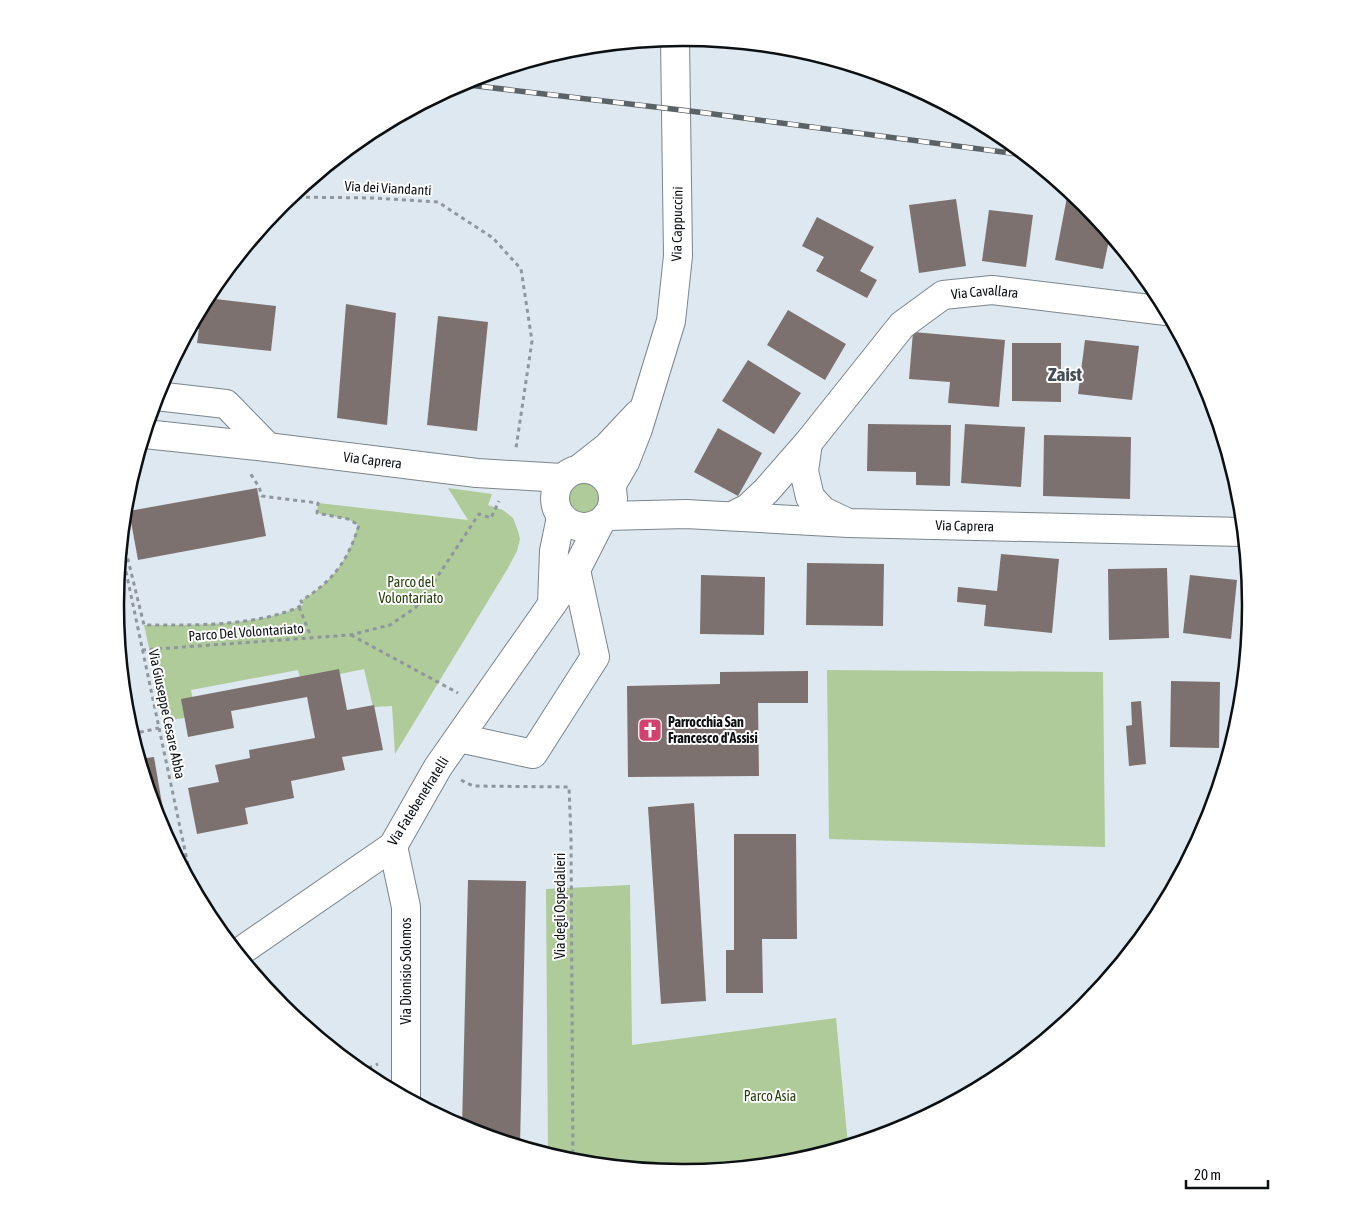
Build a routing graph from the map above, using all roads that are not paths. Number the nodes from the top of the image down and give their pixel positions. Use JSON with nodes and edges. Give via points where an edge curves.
{"nodes":[{"id":1,"x":675,"y":46,"type":"edge"},
{"id":2,"x":1157,"y":310,"type":"edge"},
{"id":3,"x":165,"y":397,"type":"edge"},
{"id":4,"x":646,"y":405,"type":"junction"},
{"id":5,"x":151,"y":435,"type":"edge"},
{"id":6,"x":808,"y":443,"type":"junction"},
{"id":7,"x":268,"y":447,"type":"junction"},
{"id":8,"x":570,"y":474,"type":"junction"},
{"id":9,"x":511,"y":480,"type":"junction"},
{"id":10,"x":608,"y":506,"type":"junction"},
{"id":11,"x":558,"y":512,"type":"junction"},
{"id":12,"x":732,"y":516,"type":"junction"},
{"id":13,"x":848,"y":523,"type":"junction"},
{"id":14,"x":1237,"y":532,"type":"edge"},
{"id":15,"x":576,"y":570,"type":"junction"},
{"id":16,"x":552,"y":604,"type":"junction"},
{"id":17,"x":459,"y":738,"type":"junction"},
{"id":18,"x":393,"y":846,"type":"junction"},
{"id":19,"x":243,"y":949,"type":"edge"},
{"id":20,"x":406,"y":1090,"type":"edge"}],
"edges":[{"from":1,"to":4,"type":"street","name":"Via Cappuccini","via":[[678,256],[671,321]]},
{"from":2,"to":6,"type":"street","name":"Via Cavallara","via":[[992,290],[943,295],[902,325]]},
{"from":3,"to":7,"type":"street","via":[[226,404]]},
{"from":4,"to":8,"type":"street","name":"Via Cappuccini","via":[[607,447]]},
{"from":4,"to":10,"type":"street","name":"Via Cappuccini"},
{"from":5,"to":7,"type":"street","name":"Via Caprera"},
{"from":6,"to":12,"type":"street","name":"Via Cavallara","via":[[766,491],[748,508]]},
{"from":6,"to":13,"type":"street","via":[[804,470],[810,497],[822,511]]},
{"from":7,"to":9,"type":"street","name":"Via Caprera"},
{"from":8,"to":9,"type":"street","name":"Via Caprera"},
{"from":8,"to":10,"type":"street","via":[[589,469],[606,478]]},
{"from":8,"to":11,"type":"street","via":[[556,487],[554,497]]},
{"from":9,"to":11,"type":"street","name":"Via Caprera","via":[[537,492]]},
{"from":10,"to":11,"type":"street","via":[[583,527],[575,526]]},
{"from":10,"to":12,"type":"street","name":"Via Caprera"},
{"from":10,"to":15,"type":"street","name":"Via Fatebenefratelli"},
{"from":11,"to":16,"type":"street"},
{"from":12,"to":13,"type":"street","name":"Via Caprera"},
{"from":13,"to":14,"type":"street","name":"Via Caprera"},
{"from":15,"to":16,"type":"street","name":"Via Fatebenefratelli"},
{"from":15,"to":17,"type":"street","via":[[595,657],[533,754]]},
{"from":16,"to":17,"type":"street","name":"Via Fatebenefratelli"},
{"from":17,"to":18,"type":"street","name":"Via Fatebenefratelli","via":[[438,767]]},
{"from":18,"to":19,"type":"street","name":"Via Fatebenefratelli"},
{"from":18,"to":20,"type":"street","name":"Via Dionisio Solomos","via":[[406,907]]}]}
